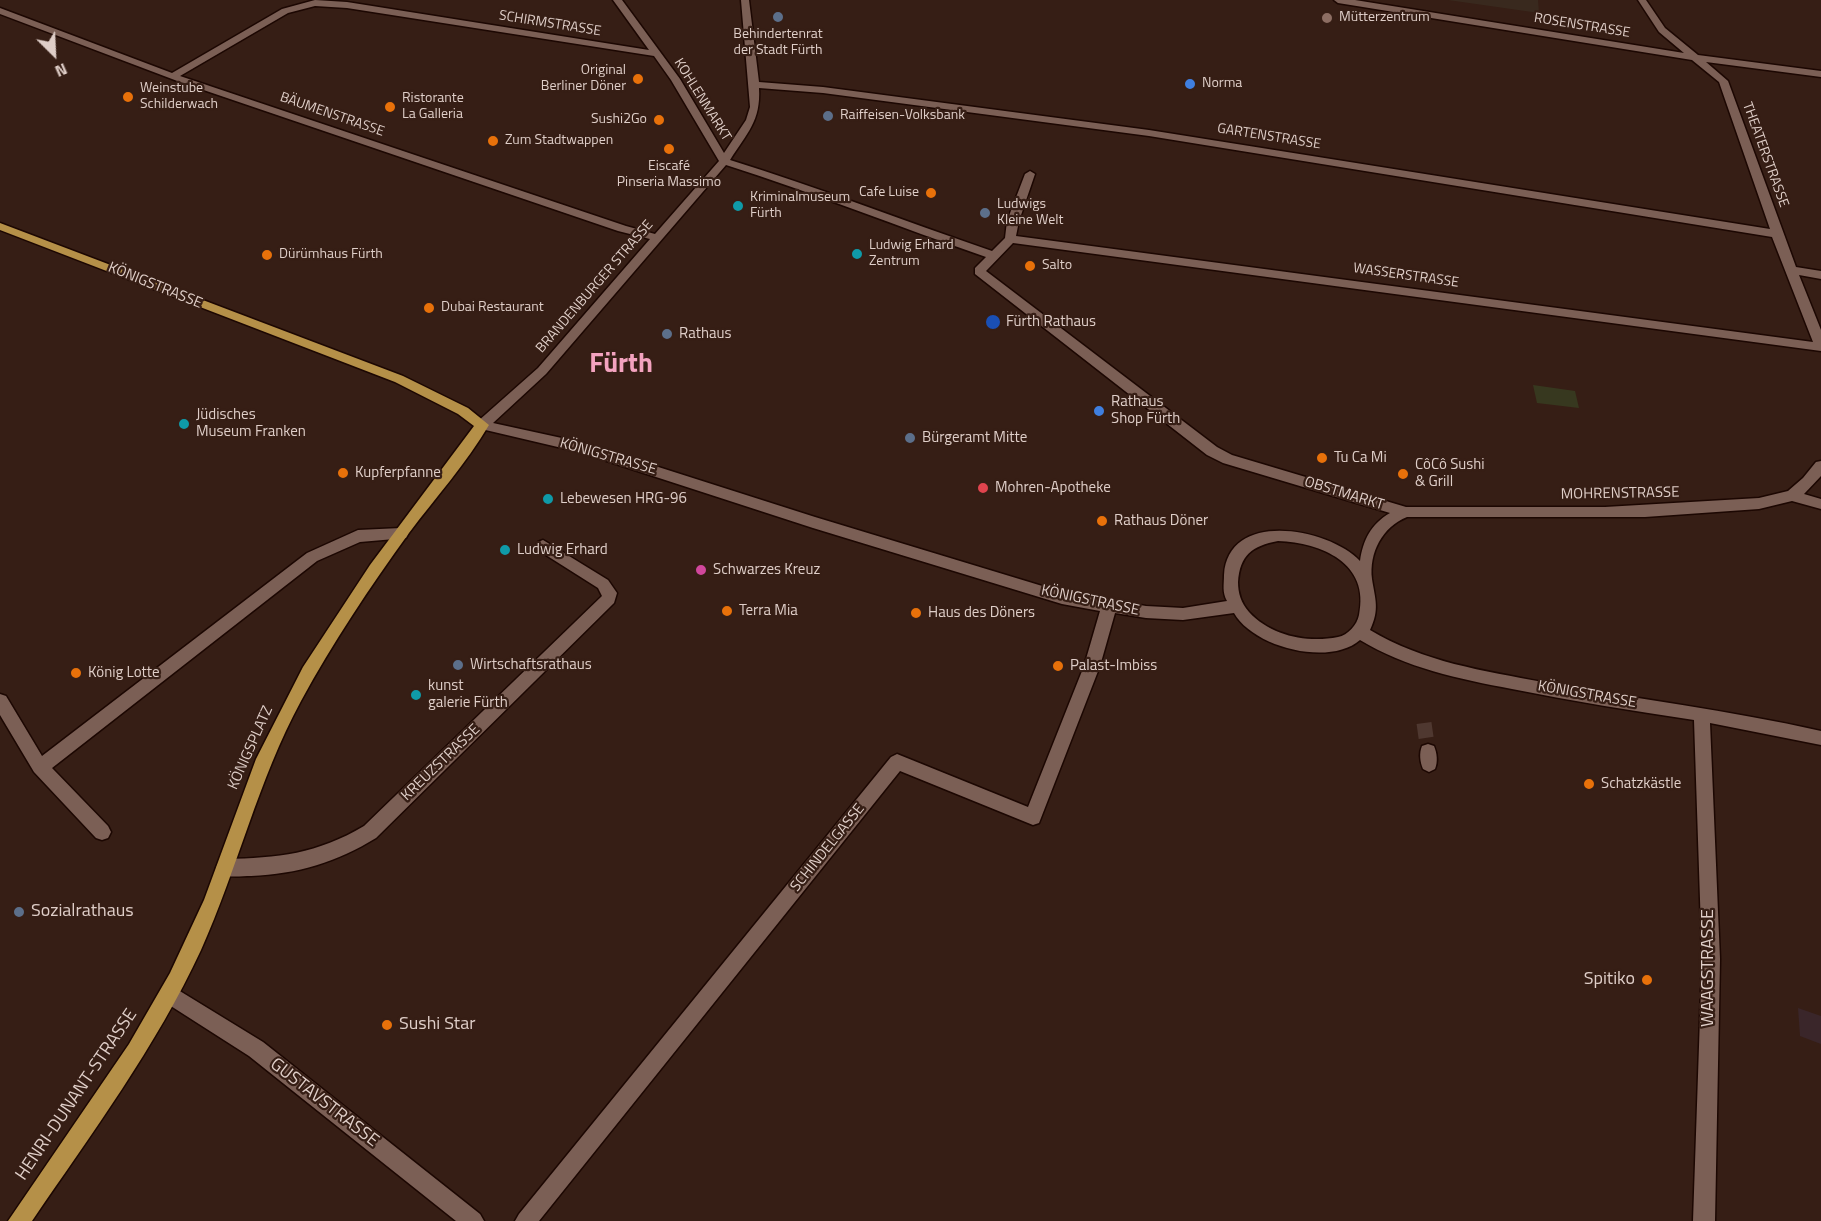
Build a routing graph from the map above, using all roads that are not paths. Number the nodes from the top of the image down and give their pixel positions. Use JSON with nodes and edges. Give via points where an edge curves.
{"nodes":[{"id":1,"x":617,"y":0,"type":"edge"},
{"id":2,"x":745,"y":0,"type":"edge"},
{"id":3,"x":1338,"y":0,"type":"edge"},
{"id":4,"x":1642,"y":0,"type":"edge"},
{"id":5,"x":0,"y":11,"type":"edge"},
{"id":6,"x":656,"y":54,"type":"junction"},
{"id":7,"x":1697,"y":58,"type":"junction"},
{"id":8,"x":1821,"y":74,"type":"edge"},
{"id":9,"x":173,"y":76,"type":"junction"},
{"id":10,"x":754,"y":86,"type":"junction"},
{"id":11,"x":724,"y":161,"type":"junction"},
{"id":12,"x":1030,"y":174,"type":"dead end"},
{"id":13,"x":0,"y":226,"type":"edge"},
{"id":14,"x":1777,"y":234,"type":"junction"},
{"id":15,"x":658,"y":238,"type":"junction"},
{"id":16,"x":1010,"y":239,"type":"junction"},
{"id":17,"x":993,"y":255,"type":"junction"},
{"id":18,"x":1793,"y":270,"type":"junction"},
{"id":19,"x":1821,"y":275,"type":"edge"},
{"id":20,"x":1820,"y":342,"type":"edge"},
{"id":21,"x":482,"y":425,"type":"junction"},
{"id":22,"x":1821,"y":466,"type":"edge"},
{"id":23,"x":1791,"y":495,"type":"junction"},
{"id":24,"x":1821,"y":504,"type":"edge"},
{"id":25,"x":1406,"y":513,"type":"junction"},
{"id":26,"x":401,"y":534,"type":"junction"},
{"id":27,"x":543,"y":546,"type":"dead end"},
{"id":28,"x":1365,"y":580,"type":"junction"},
{"id":29,"x":1237,"y":606,"type":"junction"},
{"id":30,"x":1109,"y":607,"type":"junction"},
{"id":31,"x":1359,"y":632,"type":"junction"},
{"id":32,"x":0,"y":701,"type":"edge"},
{"id":33,"x":1702,"y":714,"type":"junction"},
{"id":34,"x":1821,"y":738,"type":"edge"},
{"id":35,"x":40,"y":767,"type":"junction"},
{"id":36,"x":102,"y":832,"type":"dead end"},
{"id":37,"x":225,"y":868,"type":"junction"},
{"id":38,"x":170,"y":994,"type":"junction"},
{"id":39,"x":19,"y":1221,"type":"edge"},
{"id":40,"x":473,"y":1221,"type":"edge"},
{"id":41,"x":526,"y":1221,"type":"edge"},
{"id":42,"x":1704,"y":1221,"type":"edge"}],
"edges":[{"from":1,"to":6,"type":"street","name":"KOHLENMARKT"},
{"from":2,"to":10,"type":"street","name":"BRANDENBURGER STRASSE"},
{"from":3,"to":7,"type":"street","name":"ROSENSTRASSE"},
{"from":4,"to":7,"type":"street","name":"THEATERSTRASSE","via":[[1662,30]]},
{"from":5,"to":9,"type":"street","name":"BÄUMENSTRASSE"},
{"from":6,"to":9,"type":"street","name":"SCHIRMSTRASSE","via":[[315,3],[285,11]]},
{"from":6,"to":11,"type":"street","name":"KOHLENMARKT"},
{"from":7,"to":8,"type":"street","name":"ROSENSTRASSE"},
{"from":7,"to":14,"type":"street","name":"THEATERSTRASSE","via":[[1723,81]]},
{"from":9,"to":15,"type":"street","name":"BÄUMENSTRASSE"},
{"from":10,"to":11,"type":"street","name":"BRANDENBURGER STRASSE","via":[[751,120]]},
{"from":10,"to":14,"type":"street","name":"GARTENSTRASSE","via":[[823,90],[1149,134]]},
{"from":11,"to":15,"type":"street","name":"BRANDENBURGER STRASSE"},
{"from":11,"to":17,"type":"street"},
{"from":12,"to":16,"type":"street"},
{"from":13,"to":21,"type":"main road","name":"KÖNIGSTRASSE","via":[[399,379],[463,411]]},
{"from":14,"to":18,"type":"street","name":"THEATERSTRASSE"},
{"from":15,"to":21,"type":"street","name":"BRANDENBURGER STRASSE","via":[[542,371]]},
{"from":16,"to":17,"type":"street"},
{"from":16,"to":20,"type":"street","name":"WASSERSTRASSE"},
{"from":17,"to":25,"type":"street","name":"OBSTMARKT","via":[[979,271],[1203,445],[1228,459]]},
{"from":18,"to":19,"type":"street"},
{"from":18,"to":20,"type":"street","name":"THEATERSTRASSE"},
{"from":21,"to":26,"type":"main road","name":"KÖNIGSPLATZ"},
{"from":21,"to":30,"type":"street","name":"KÖNIGSTRASSE","via":[[580,447],[1062,598]]},
{"from":22,"to":23,"type":"street","name":"MOHRENSTRASSE"},
{"from":23,"to":24,"type":"street"},
{"from":23,"to":25,"type":"street","name":"MOHRENSTRASSE","via":[[1704,508]]},
{"from":25,"to":28,"type":"street","name":"OBSTMARKT","via":[[1393,516],[1373,537]]},
{"from":26,"to":35,"type":"street","via":[[358,536],[312,557]]},
{"from":26,"to":37,"type":"main road","name":"KÖNIGSPLATZ","via":[[362,588],[278,728]]},
{"from":27,"to":37,"type":"street","name":"KREUZSTRASSE","via":[[603,584],[610,593],[609,599],[370,832],[317,860],[274,867]]},
{"from":28,"to":29,"type":"street","via":[[1340,552],[1317,541],[1291,535],[1265,537],[1245,546],[1234,561],[1228,580]]},
{"from":28,"to":31,"type":"street","name":"OBSTMARKT","via":[[1370,611]]},
{"from":29,"to":30,"type":"street","name":"KÖNIGSTRASSE","via":[[1183,614]]},
{"from":29,"to":31,"type":"street","via":[[1267,634],[1297,646],[1325,647],[1344,642]]},
{"from":30,"to":41,"type":"street","name":"SCHINDELGASSE","via":[[1092,666],[1034,817],[897,762]]},
{"from":31,"to":33,"type":"street","name":"KÖNIGSTRASSE","via":[[1384,649],[1470,674],[1591,698]]},
{"from":32,"to":35,"type":"street"},
{"from":33,"to":34,"type":"street","name":"KÖNIGSTRASSE"},
{"from":33,"to":42,"type":"street","name":"WAAGSTRASSE","via":[[1711,958]]},
{"from":35,"to":36,"type":"street"},
{"from":37,"to":38,"type":"main road","name":"KÖNIGSPLATZ"},
{"from":38,"to":39,"type":"main road","name":"HENRI-DUNANT-STRASSE","via":[[146,1036]]},
{"from":38,"to":40,"type":"street","name":"GUSTAVSTRASSE","via":[[256,1049]]}]}
